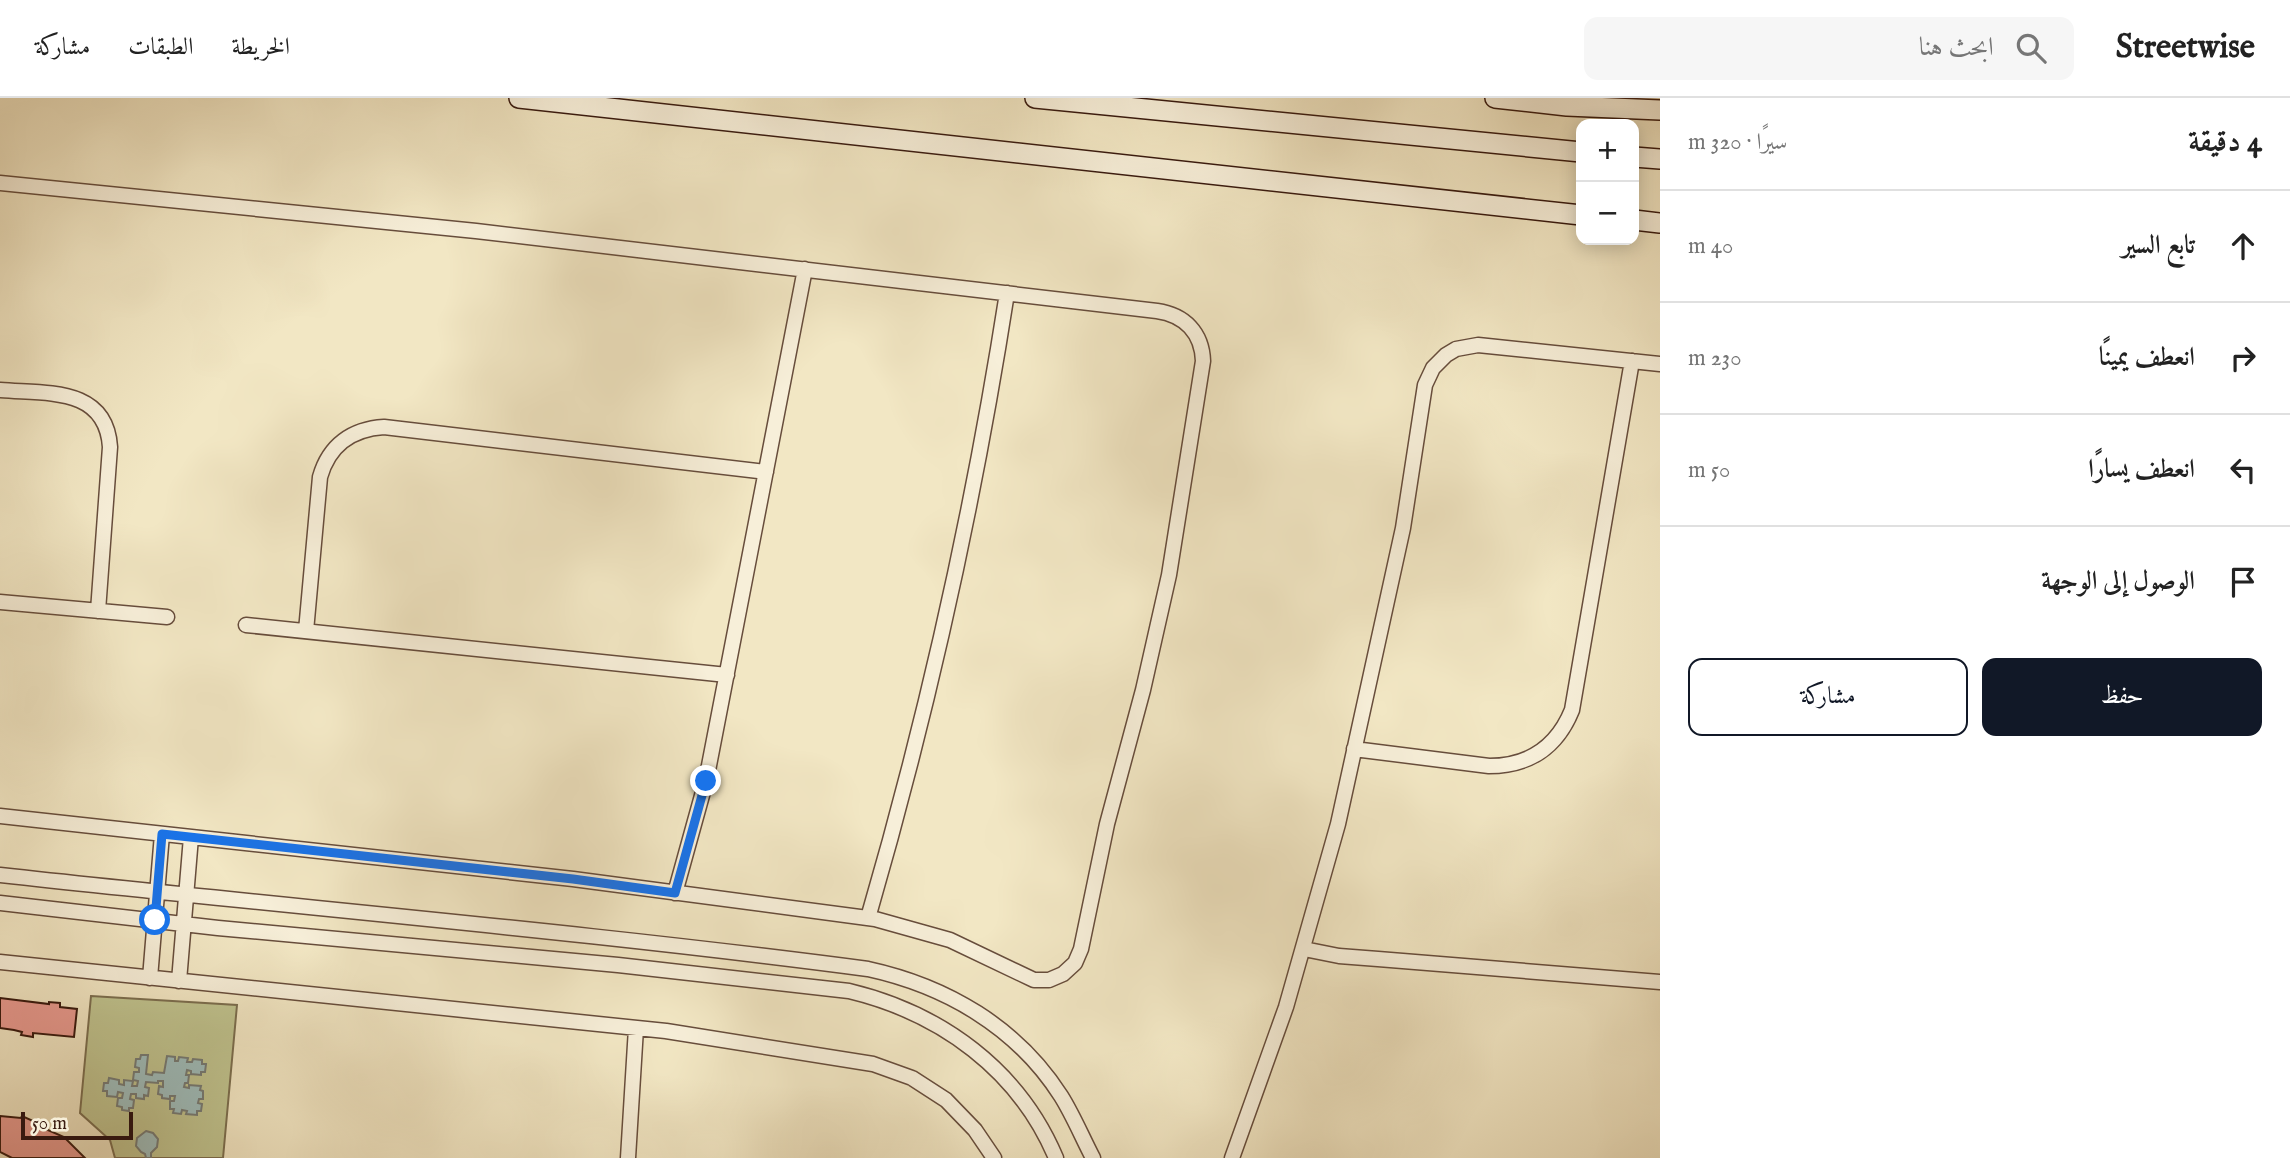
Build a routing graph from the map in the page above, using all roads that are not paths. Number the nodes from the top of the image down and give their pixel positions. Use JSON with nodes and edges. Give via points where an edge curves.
{"nodes":[{"id":1,"x":519,"y":98,"type":"edge"},
{"id":2,"x":1035,"y":98,"type":"edge"},
{"id":3,"x":1494,"y":98,"type":"edge"},
{"id":4,"x":1660,"y":110,"type":"edge"},
{"id":5,"x":1576,"y":152,"type":"edge"},
{"id":6,"x":1639,"y":157,"type":"edge"},
{"id":7,"x":1660,"y":159,"type":"edge"},
{"id":8,"x":0,"y":183,"type":"edge"},
{"id":9,"x":1576,"y":214,"type":"edge"},
{"id":10,"x":1639,"y":221,"type":"edge"},
{"id":11,"x":1660,"y":223,"type":"edge"},
{"id":12,"x":805,"y":269,"type":"junction"},
{"id":13,"x":1007,"y":293,"type":"junction"},
{"id":14,"x":1632,"y":361,"type":"junction"},
{"id":15,"x":1660,"y":364,"type":"edge"},
{"id":16,"x":0,"y":390,"type":"edge"},
{"id":17,"x":766,"y":472,"type":"junction"},
{"id":18,"x":0,"y":602,"type":"edge"},
{"id":19,"x":99,"y":611,"type":"junction"},
{"id":20,"x":167,"y":617,"type":"dead end"},
{"id":21,"x":246,"y":625,"type":"dead end"},
{"id":22,"x":306,"y":631,"type":"junction"},
{"id":23,"x":727,"y":675,"type":"junction"},
{"id":24,"x":1354,"y":749,"type":"junction"},
{"id":25,"x":0,"y":816,"type":"edge"},
{"id":26,"x":162,"y":834,"type":"junction"},
{"id":27,"x":191,"y":837,"type":"junction"},
{"id":28,"x":0,"y":875,"type":"edge"},
{"id":29,"x":157,"y":892,"type":"junction"},
{"id":30,"x":675,"y":893,"type":"junction"},
{"id":31,"x":186,"y":896,"type":"junction"},
{"id":32,"x":0,"y":903,"type":"edge"},
{"id":33,"x":868,"y":918,"type":"junction"},
{"id":34,"x":155,"y":920,"type":"junction"},
{"id":35,"x":184,"y":924,"type":"junction"},
{"id":36,"x":1304,"y":948,"type":"junction"},
{"id":37,"x":0,"y":962,"type":"edge"},
{"id":38,"x":150,"y":978,"type":"junction"},
{"id":39,"x":180,"y":981,"type":"junction"},
{"id":40,"x":1660,"y":982,"type":"edge"},
{"id":41,"x":636,"y":1028,"type":"junction"},
{"id":42,"x":1233,"y":1157,"type":"edge"},
{"id":43,"x":628,"y":1158,"type":"edge"},
{"id":44,"x":994,"y":1158,"type":"edge"},
{"id":45,"x":1056,"y":1158,"type":"edge"},
{"id":46,"x":1093,"y":1158,"type":"edge"},
{"id":47,"x":1249,"y":1158,"type":"edge"}],
"edges":[{"from":1,"to":9,"type":"main road"},
{"from":2,"to":5,"type":"main road"},
{"from":3,"to":4,"type":"main road"},
{"from":6,"to":7,"type":"main road"},
{"from":8,"to":12,"type":"street"},
{"from":10,"to":11,"type":"main road"},
{"from":12,"to":13,"type":"street"},
{"from":12,"to":17,"type":"street"},
{"from":13,"to":33,"type":"street","via":[[949,608],[912,764]]},
{"from":13,"to":33,"type":"street","via":[[1167,312],[1197,334],[1203,361],[1169,575],[1079,957],[1070,970],[1056,978],[1034,980],[950,940]]},
{"from":14,"to":15,"type":"street"},
{"from":14,"to":24,"type":"street","via":[[1478,345],[1456,349],[1433,368],[1425,385],[1403,528]]},
{"from":14,"to":24,"type":"street","via":[[1572,710],[1559,735],[1529,760],[1504,766]]},
{"from":16,"to":19,"type":"street","via":[[71,396],[95,409],[106,427],[110,447]]},
{"from":17,"to":22,"type":"street","via":[[384,427],[362,430],[336,447],[320,477]]},
{"from":17,"to":23,"type":"street"},
{"from":18,"to":19,"type":"street"},
{"from":19,"to":20,"type":"street"},
{"from":21,"to":22,"type":"street"},
{"from":22,"to":23,"type":"street"},
{"from":23,"to":30,"type":"street","via":[[706,781]]},
{"from":24,"to":36,"type":"street"},
{"from":25,"to":26,"type":"street"},
{"from":26,"to":27,"type":"street"},
{"from":26,"to":29,"type":"street"},
{"from":27,"to":30,"type":"street"},
{"from":27,"to":31,"type":"street"},
{"from":28,"to":29,"type":"street"},
{"from":29,"to":31,"type":"street"},
{"from":29,"to":34,"type":"street"},
{"from":30,"to":33,"type":"street"},
{"from":31,"to":35,"type":"street"},
{"from":31,"to":46,"type":"street","via":[[618,938],[892,974],[961,1003],[1016,1043],[1062,1097]]},
{"from":32,"to":34,"type":"street"},
{"from":34,"to":35,"type":"street"},
{"from":34,"to":38,"type":"street"},
{"from":35,"to":39,"type":"street"},
{"from":35,"to":45,"type":"street","via":[[618,965],[874,997],[920,1015],[982,1055],[1029,1108]]},
{"from":36,"to":40,"type":"street","via":[[1378,960]]},
{"from":36,"to":42,"type":"street"},
{"from":37,"to":38,"type":"street"},
{"from":38,"to":39,"type":"street"},
{"from":39,"to":41,"type":"street"},
{"from":41,"to":43,"type":"street"},
{"from":41,"to":44,"type":"street","via":[[892,1070],[946,1100]]},
{"from":42,"to":47,"type":"street"}]}
